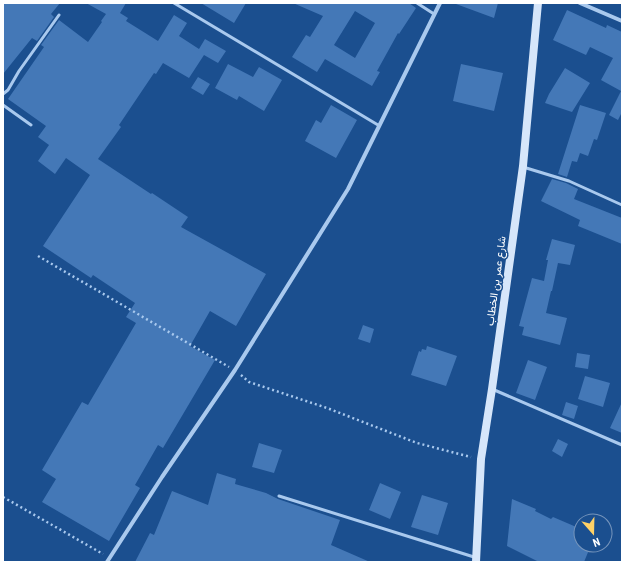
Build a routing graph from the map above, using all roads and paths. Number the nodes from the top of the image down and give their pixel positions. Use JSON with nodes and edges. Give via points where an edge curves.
{"nodes":[{"id":1,"x":174,"y":3,"type":"edge"},
{"id":2,"x":417,"y":3,"type":"edge"},
{"id":3,"x":440,"y":3,"type":"edge"},
{"id":4,"x":538,"y":3,"type":"edge"},
{"id":5,"x":580,"y":3,"type":"edge"},
{"id":6,"x":434,"y":14,"type":"junction"},
{"id":7,"x":59,"y":15,"type":"dead end"},
{"id":8,"x":622,"y":21,"type":"edge"},
{"id":9,"x":3,"y":94,"type":"edge"},
{"id":10,"x":3,"y":105,"type":"edge"},
{"id":11,"x":31,"y":124,"type":"dead end"},
{"id":12,"x":378,"y":125,"type":"junction"},
{"id":13,"x":523,"y":166,"type":"junction"},
{"id":14,"x":622,"y":205,"type":"edge"},
{"id":15,"x":38,"y":256,"type":"dead end"},
{"id":16,"x":235,"y":370,"type":"junction"},
{"id":17,"x":492,"y":390,"type":"junction"},
{"id":18,"x":622,"y":445,"type":"edge"},
{"id":19,"x":481,"y":459,"type":"junction"},
{"id":20,"x":279,"y":496,"type":"dead end"},
{"id":21,"x":3,"y":497,"type":"edge"},
{"id":22,"x":109,"y":558,"type":"junction"},
{"id":23,"x":476,"y":560,"type":"edge"},
{"id":24,"x":106,"y":562,"type":"edge"}],
"edges":[{"from":1,"to":12,"type":"lane"},
{"from":2,"to":6,"type":"lane"},
{"from":3,"to":6,"type":"street"},
{"from":4,"to":13,"type":"main road","name":"شارع عمر بن الخطاب"},
{"from":5,"to":8,"type":"street"},
{"from":6,"to":12,"type":"street"},
{"from":7,"to":9,"type":"lane"},
{"from":10,"to":11,"type":"lane"},
{"from":12,"to":16,"type":"street","via":[[348,189]]},
{"from":13,"to":14,"type":"lane","via":[[569,180]]},
{"from":13,"to":17,"type":"main road","name":"شارع عمر بن الخطاب"},
{"from":15,"to":16,"type":"path"},
{"from":16,"to":19,"type":"path","via":[[249,382],[327,408],[418,443]]},
{"from":16,"to":22,"type":"street"},
{"from":17,"to":18,"type":"lane"},
{"from":17,"to":19,"type":"main road","name":"شارع عمر بن الخطاب"},
{"from":19,"to":23,"type":"main road","name":"شارع عمر بن الخطاب"},
{"from":20,"to":23,"type":"lane"},
{"from":21,"to":22,"type":"path"},
{"from":22,"to":24,"type":"street"}]}
